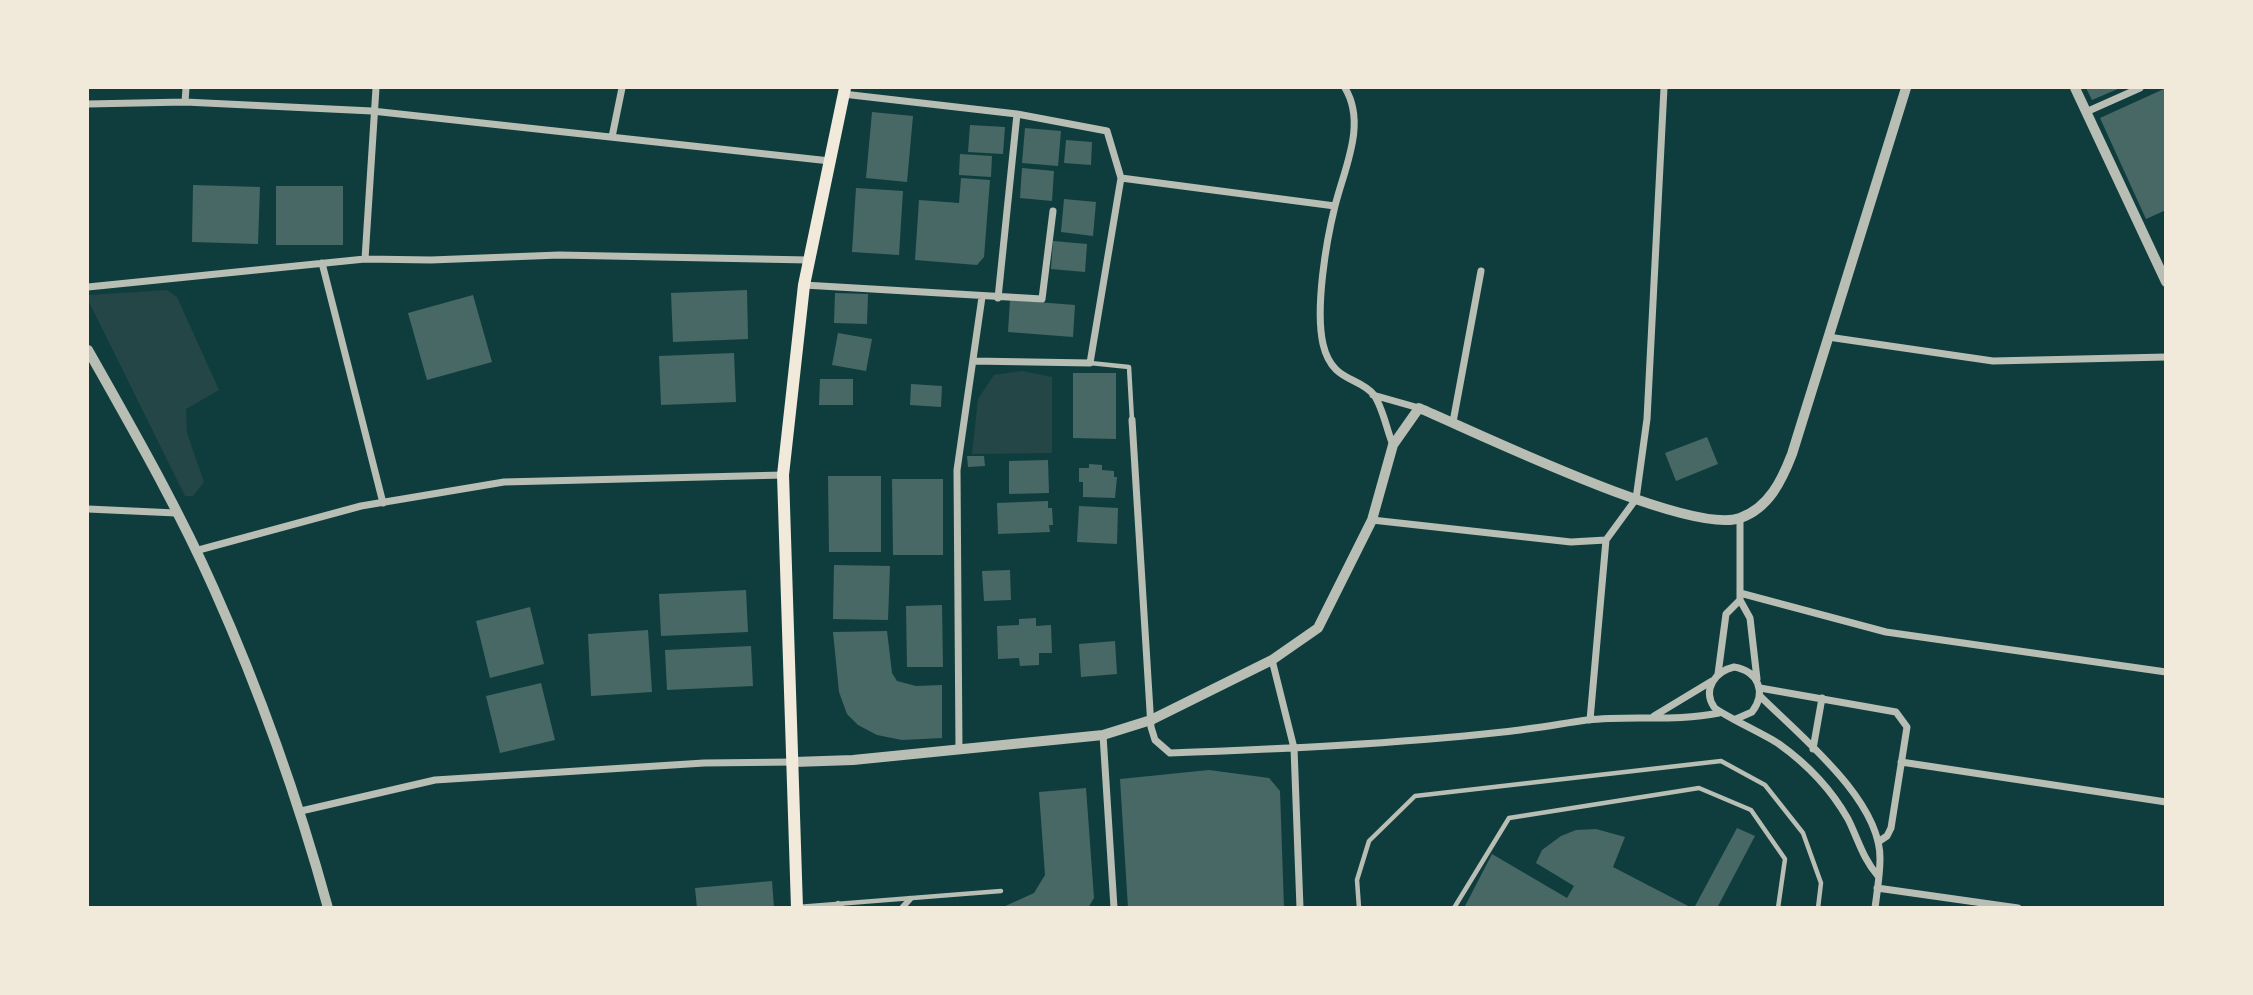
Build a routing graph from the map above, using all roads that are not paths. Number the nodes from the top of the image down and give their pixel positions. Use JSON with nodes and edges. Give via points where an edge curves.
{"nodes":[{"id":1,"x":186,"y":88,"type":"edge"},
{"id":2,"x":376,"y":88,"type":"edge"},
{"id":3,"x":622,"y":88,"type":"edge"},
{"id":4,"x":1345,"y":88,"type":"edge"},
{"id":5,"x":1664,"y":88,"type":"edge"},
{"id":6,"x":1906,"y":88,"type":"edge"},
{"id":7,"x":2075,"y":88,"type":"edge"},
{"id":8,"x":2140,"y":88,"type":"edge"},
{"id":9,"x":844,"y":91,"type":"edge"},
{"id":10,"x":186,"y":102,"type":"junction"},
{"id":11,"x":88,"y":104,"type":"edge"},
{"id":12,"x":372,"y":111,"type":"junction"},
{"id":13,"x":2086,"y":112,"type":"junction"},
{"id":14,"x":1017,"y":114,"type":"junction"},
{"id":15,"x":612,"y":136,"type":"junction"},
{"id":16,"x":830,"y":161,"type":"junction"},
{"id":17,"x":1121,"y":178,"type":"junction"},
{"id":18,"x":1335,"y":206,"type":"junction"},
{"id":19,"x":1053,"y":211,"type":"dead end"},
{"id":20,"x":365,"y":259,"type":"junction"},
{"id":21,"x":808,"y":260,"type":"junction"},
{"id":22,"x":322,"y":263,"type":"junction"},
{"id":23,"x":1481,"y":271,"type":"dead end"},
{"id":24,"x":2165,"y":282,"type":"edge"},
{"id":25,"x":804,"y":285,"type":"junction"},
{"id":26,"x":88,"y":287,"type":"edge"},
{"id":27,"x":982,"y":297,"type":"junction"},
{"id":28,"x":998,"y":298,"type":"junction"},
{"id":29,"x":1828,"y":337,"type":"junction"},
{"id":30,"x":88,"y":350,"type":"edge"},
{"id":31,"x":2165,"y":357,"type":"edge"},
{"id":32,"x":973,"y":361,"type":"junction"},
{"id":33,"x":1090,"y":363,"type":"junction"},
{"id":34,"x":1373,"y":395,"type":"junction"},
{"id":35,"x":1419,"y":408,"type":"junction"},
{"id":36,"x":1132,"y":420,"type":"joint"},
{"id":37,"x":1453,"y":422,"type":"junction"},
{"id":38,"x":1393,"y":445,"type":"junction"},
{"id":39,"x":783,"y":475,"type":"junction"},
{"id":40,"x":1636,"y":499,"type":"junction"},
{"id":41,"x":383,"y":503,"type":"junction"},
{"id":42,"x":88,"y":509,"type":"edge"},
{"id":43,"x":176,"y":513,"type":"junction"},
{"id":44,"x":1740,"y":518,"type":"junction"},
{"id":45,"x":1372,"y":520,"type":"junction"},
{"id":46,"x":1606,"y":540,"type":"junction"},
{"id":47,"x":195,"y":551,"type":"junction"},
{"id":48,"x":1740,"y":596,"type":"junction"},
{"id":49,"x":1272,"y":660,"type":"junction"},
{"id":50,"x":2165,"y":672,"type":"edge"},
{"id":51,"x":1718,"y":674,"type":"junction"},
{"id":52,"x":1757,"y":679,"type":"junction"},
{"id":53,"x":1712,"y":681,"type":"junction"},
{"id":54,"x":1760,"y":692,"type":"junction"},
{"id":55,"x":1822,"y":698,"type":"junction"},
{"id":56,"x":1719,"y":713,"type":"junction"},
{"id":57,"x":1653,"y":716,"type":"junction"},
{"id":58,"x":1736,"y":719,"type":"junction"},
{"id":59,"x":1151,"y":720,"type":"junction"},
{"id":60,"x":1590,"y":720,"type":"junction"},
{"id":61,"x":1103,"y":735,"type":"junction"},
{"id":62,"x":1294,"y":748,"type":"junction"},
{"id":63,"x":1813,"y":749,"type":"junction"},
{"id":64,"x":959,"y":750,"type":"junction"},
{"id":65,"x":794,"y":762,"type":"junction"},
{"id":66,"x":1901,"y":762,"type":"junction"},
{"id":67,"x":2165,"y":802,"type":"edge"},
{"id":68,"x":301,"y":811,"type":"junction"},
{"id":69,"x":1878,"y":842,"type":"junction"},
{"id":70,"x":1878,"y":876,"type":"junction"},
{"id":71,"x":1877,"y":888,"type":"junction"},
{"id":72,"x":1001,"y":891,"type":"dead end"},
{"id":73,"x":909,"y":898,"type":"junction"},
{"id":74,"x":840,"y":906,"type":"edge"},
{"id":75,"x":797,"y":907,"type":"edge"},
{"id":76,"x":328,"y":908,"type":"edge"},
{"id":77,"x":902,"y":908,"type":"edge"},
{"id":78,"x":1114,"y":908,"type":"edge"},
{"id":79,"x":1300,"y":908,"type":"edge"},
{"id":80,"x":1359,"y":908,"type":"edge"},
{"id":81,"x":1454,"y":908,"type":"edge"},
{"id":82,"x":1778,"y":908,"type":"edge"},
{"id":83,"x":1818,"y":908,"type":"edge"},
{"id":84,"x":1875,"y":908,"type":"edge"},
{"id":85,"x":2018,"y":908,"type":"edge"}],
"edges":[{"from":1,"to":10,"type":"street"},
{"from":2,"to":12,"type":"street"},
{"from":3,"to":15,"type":"street"},
{"from":4,"to":18,"type":"street","via":[[1352,99],[1354,142]]},
{"from":5,"to":40,"type":"street","via":[[1647,419]]},
{"from":6,"to":29,"type":"street"},
{"from":7,"to":13,"type":"street"},
{"from":8,"to":13,"type":"street"},
{"from":9,"to":14,"type":"street"},
{"from":9,"to":16,"type":"main road"},
{"from":10,"to":11,"type":"street"},
{"from":10,"to":12,"type":"street"},
{"from":12,"to":15,"type":"street"},
{"from":12,"to":20,"type":"street"},
{"from":13,"to":24,"type":"street"},
{"from":14,"to":17,"type":"street","via":[[1107,131]]},
{"from":14,"to":28,"type":"street"},
{"from":15,"to":16,"type":"street"},
{"from":16,"to":21,"type":"main road"},
{"from":17,"to":18,"type":"street"},
{"from":17,"to":33,"type":"street"},
{"from":18,"to":34,"type":"street","via":[[1322,271],[1324,345],[1339,375]]},
{"from":19,"to":28,"type":"street","via":[[1042,299]]},
{"from":20,"to":21,"type":"street","via":[[559,255]]},
{"from":20,"to":22,"type":"street"},
{"from":21,"to":25,"type":"main road"},
{"from":22,"to":26,"type":"street"},
{"from":22,"to":41,"type":"street"},
{"from":23,"to":37,"type":"street"},
{"from":25,"to":27,"type":"street"},
{"from":25,"to":39,"type":"main road"},
{"from":27,"to":28,"type":"street"},
{"from":27,"to":32,"type":"street"},
{"from":29,"to":31,"type":"street","via":[[1993,361]]},
{"from":29,"to":44,"type":"street","via":[[1784,475],[1771,496]]},
{"from":30,"to":43,"type":"street"},
{"from":32,"to":33,"type":"street"},
{"from":32,"to":64,"type":"street","via":[[957,470]]},
{"from":33,"to":36,"type":"lane","via":[[1129,368]]},
{"from":34,"to":35,"type":"street"},
{"from":34,"to":38,"type":"street"},
{"from":35,"to":37,"type":"street"},
{"from":35,"to":38,"type":"street"},
{"from":36,"to":59,"type":"street"},
{"from":37,"to":40,"type":"street"},
{"from":38,"to":45,"type":"street"},
{"from":39,"to":41,"type":"street","via":[[504,482]]},
{"from":39,"to":65,"type":"main road"},
{"from":40,"to":44,"type":"street","via":[[1718,522]]},
{"from":40,"to":46,"type":"street"},
{"from":41,"to":47,"type":"street"},
{"from":42,"to":43,"type":"street"},
{"from":43,"to":47,"type":"street"},
{"from":44,"to":48,"type":"street"},
{"from":45,"to":46,"type":"street","via":[[1571,542]]},
{"from":45,"to":49,"type":"street","via":[[1318,628]]},
{"from":46,"to":60,"type":"street"},
{"from":47,"to":68,"type":"street"},
{"from":48,"to":50,"type":"street","via":[[1886,632]]},
{"from":48,"to":51,"type":"street","via":[[1726,614]]},
{"from":48,"to":52,"type":"street","via":[[1750,618]]},
{"from":49,"to":59,"type":"street"},
{"from":49,"to":62,"type":"street"},
{"from":51,"to":52,"type":"street","via":[[1734,667]]},
{"from":51,"to":53,"type":"street"},
{"from":52,"to":54,"type":"street"},
{"from":53,"to":56,"type":"street","via":[[1710,698]]},
{"from":53,"to":57,"type":"street"},
{"from":54,"to":55,"type":"street"},
{"from":54,"to":58,"type":"street","via":[[1752,712]]},
{"from":54,"to":63,"type":"street"},
{"from":55,"to":63,"type":"street"},
{"from":55,"to":66,"type":"street","via":[[1902,716],[1907,727]]},
{"from":56,"to":57,"type":"street","via":[[1678,719]]},
{"from":56,"to":58,"type":"street"},
{"from":57,"to":60,"type":"street"},
{"from":58,"to":70,"type":"street","via":[[1779,744],[1824,785],[1847,817],[1866,863]]},
{"from":59,"to":61,"type":"street"},
{"from":59,"to":62,"type":"street","via":[[1155,740],[1170,753]]},
{"from":60,"to":62,"type":"street","via":[[1503,732]]},
{"from":61,"to":64,"type":"street"},
{"from":61,"to":78,"type":"street"},
{"from":62,"to":79,"type":"street"},
{"from":63,"to":69,"type":"street","via":[[1865,809]]},
{"from":64,"to":65,"type":"street"},
{"from":65,"to":68,"type":"street","via":[[704,763],[435,780]]},
{"from":65,"to":75,"type":"main road"},
{"from":66,"to":67,"type":"street"},
{"from":66,"to":69,"type":"street","via":[[1891,828]]},
{"from":68,"to":76,"type":"street"},
{"from":69,"to":70,"type":"street"},
{"from":70,"to":71,"type":"street"},
{"from":71,"to":84,"type":"street"},
{"from":71,"to":85,"type":"street"},
{"from":72,"to":73,"type":"lane"},
{"from":73,"to":74,"type":"lane"},
{"from":73,"to":77,"type":"street"},
{"from":74,"to":75,"type":"lane"},
{"from":80,"to":83,"type":"lane","via":[[1357,880],[1369,841],[1415,796],[1721,761],[1765,785],[1803,833],[1821,883]]},
{"from":81,"to":82,"type":"lane","via":[[1509,818],[1699,788],[1751,810],[1785,859]]}]}
